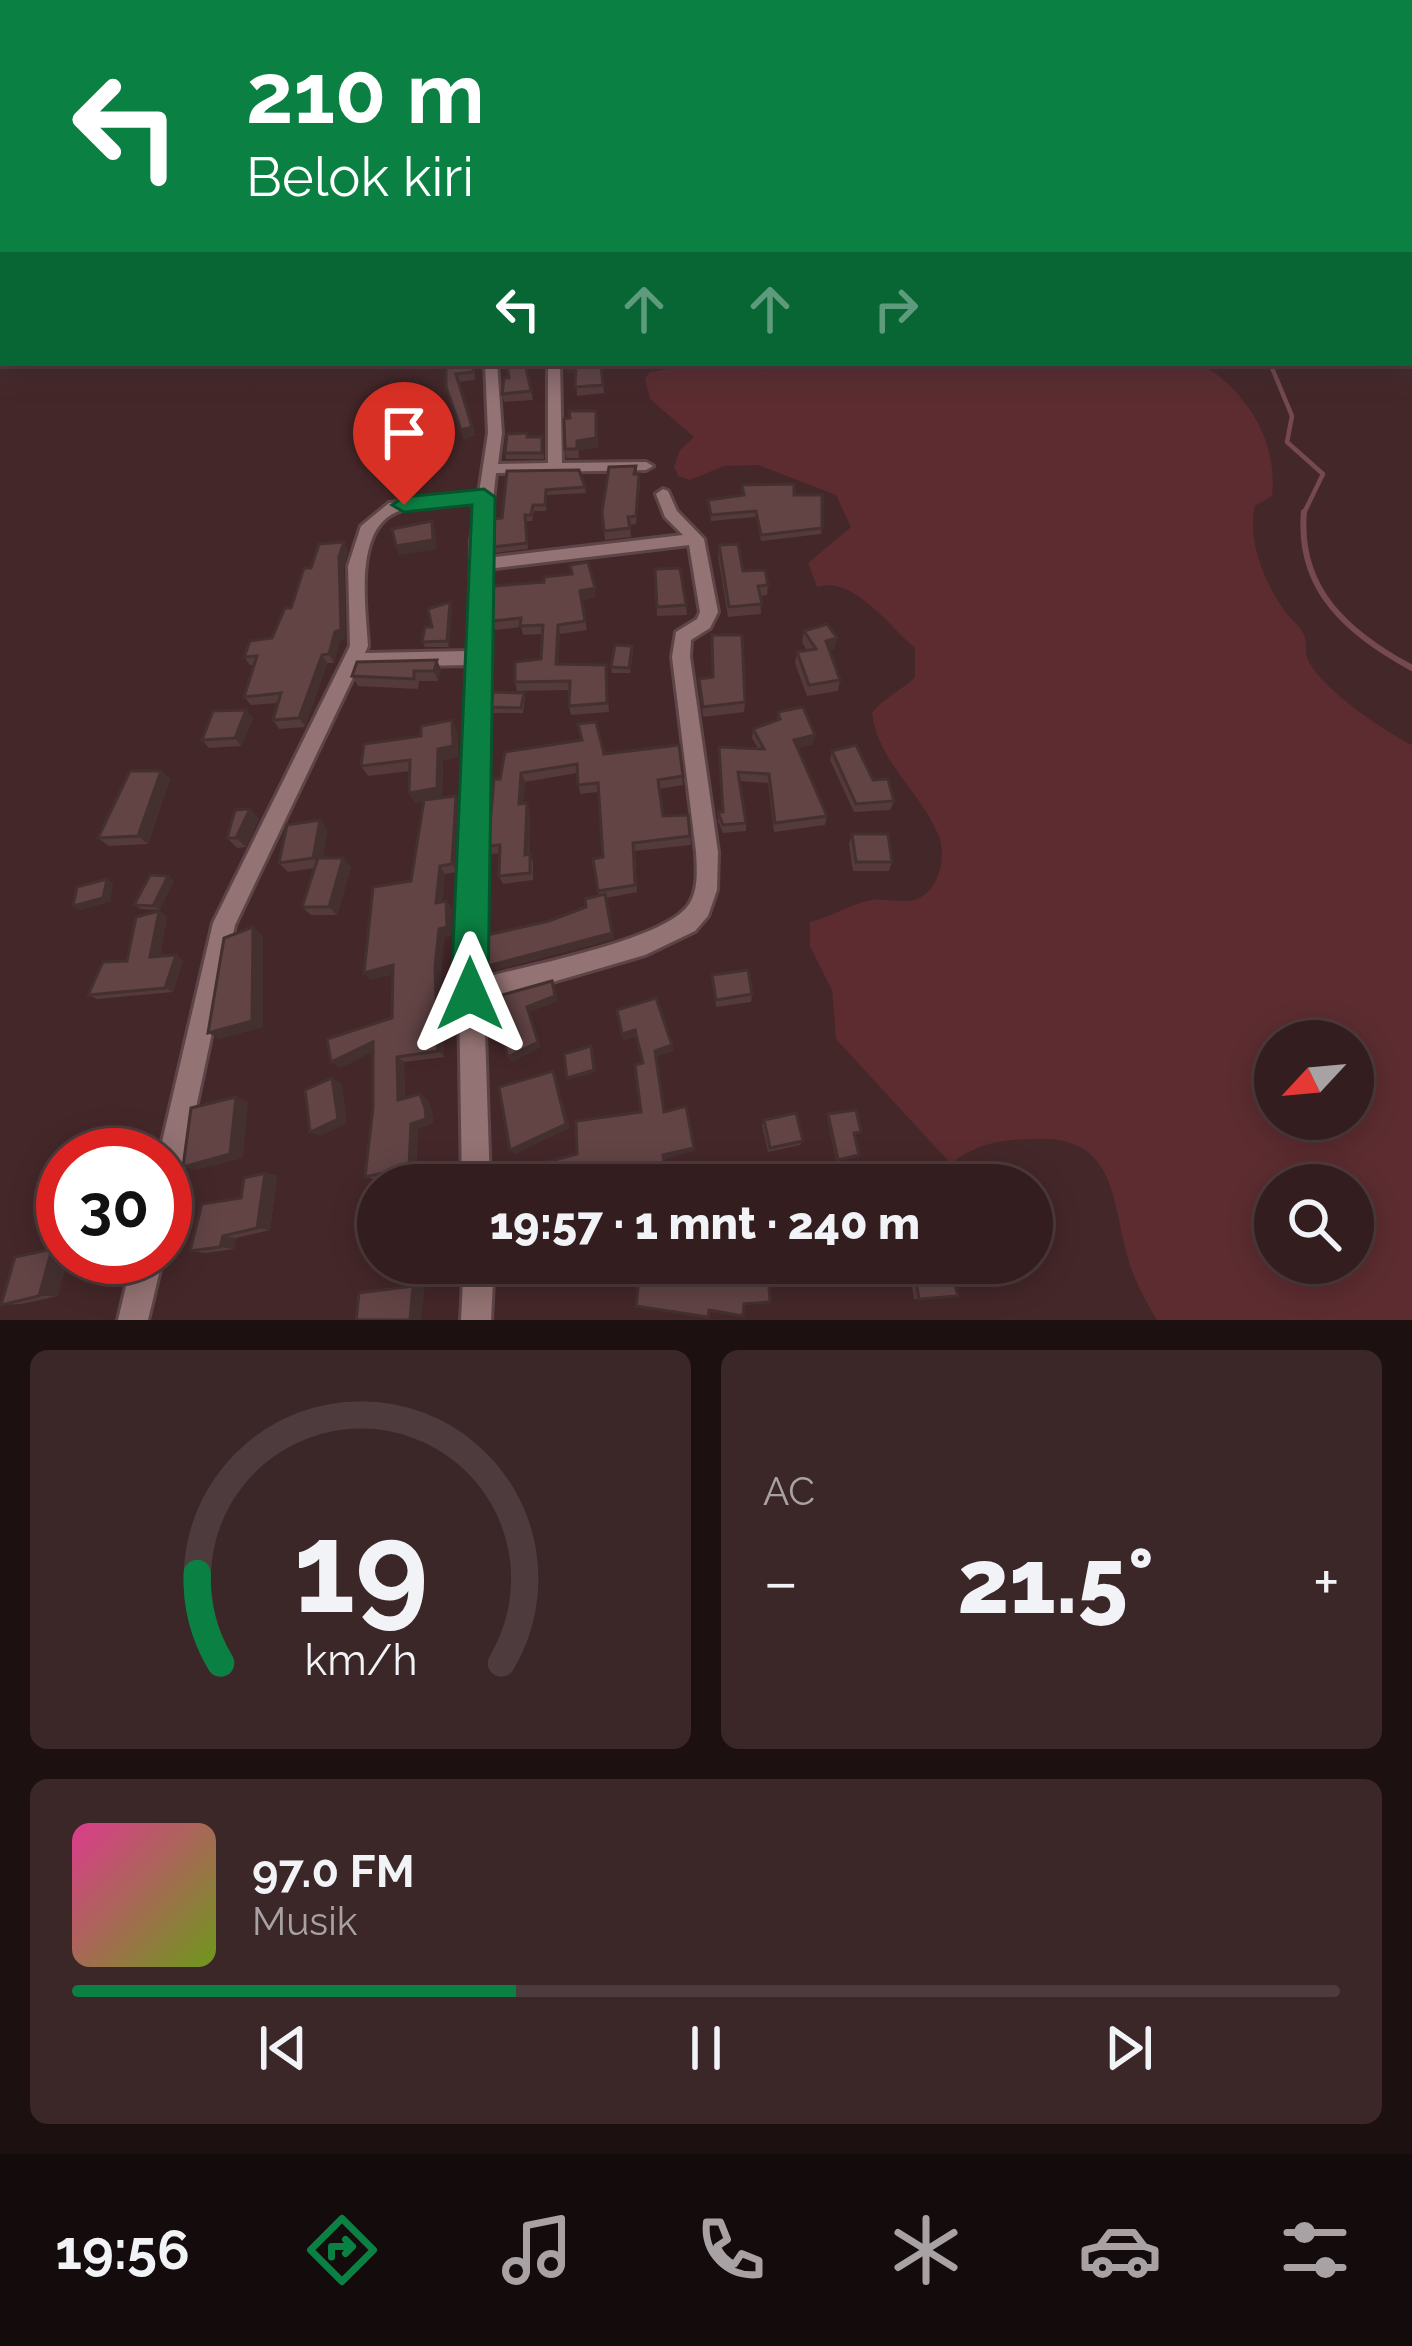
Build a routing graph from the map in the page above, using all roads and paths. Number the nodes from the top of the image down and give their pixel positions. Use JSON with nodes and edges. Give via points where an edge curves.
{"nodes":[{"id":1,"x":491,"y":366,"type":"edge"},
{"id":2,"x":554,"y":366,"type":"edge"},
{"id":3,"x":646,"y":466,"type":"dead end"},
{"id":4,"x":555,"y":468,"type":"junction"},
{"id":5,"x":488,"y":469,"type":"junction"},
{"id":6,"x":663,"y":494,"type":"dead end"},
{"id":7,"x":484,"y":497,"type":"junction"},
{"id":8,"x":696,"y":539,"type":"junction"},
{"id":9,"x":481,"y":564,"type":"junction"},
{"id":10,"x":476,"y":658,"type":"junction"},
{"id":11,"x":355,"y":660,"type":"junction"},
{"id":12,"x":470,"y":994,"type":"junction"},
{"id":13,"x":178,"y":1128,"type":"edge"},
{"id":14,"x":475,"y":1164,"type":"edge"},
{"id":15,"x":142,"y":1284,"type":"edge"},
{"id":16,"x":478,"y":1284,"type":"edge"},
{"id":17,"x":133,"y":1320,"type":"edge"},
{"id":18,"x":476,"y":1320,"type":"edge"}],
"edges":[{"from":1,"to":5,"type":"street"},
{"from":2,"to":4,"type":"street"},
{"from":3,"to":4,"type":"street"},
{"from":4,"to":5,"type":"street"},
{"from":5,"to":7,"type":"street"},
{"from":6,"to":8,"type":"street"},
{"from":7,"to":9,"type":"street"},
{"from":7,"to":11,"type":"street","via":[[394,506],[374,518],[356,566],[362,626]]},
{"from":8,"to":9,"type":"street"},
{"from":8,"to":12,"type":"street","via":[[709,612],[682,637],[680,657],[707,852],[703,900],[687,923],[657,938]]},
{"from":9,"to":10,"type":"street"},
{"from":10,"to":11,"type":"street"},
{"from":10,"to":12,"type":"street"},
{"from":11,"to":13,"type":"street","via":[[224,923]]},
{"from":12,"to":14,"type":"street"},
{"from":15,"to":17,"type":"street"},
{"from":16,"to":18,"type":"street"}]}
